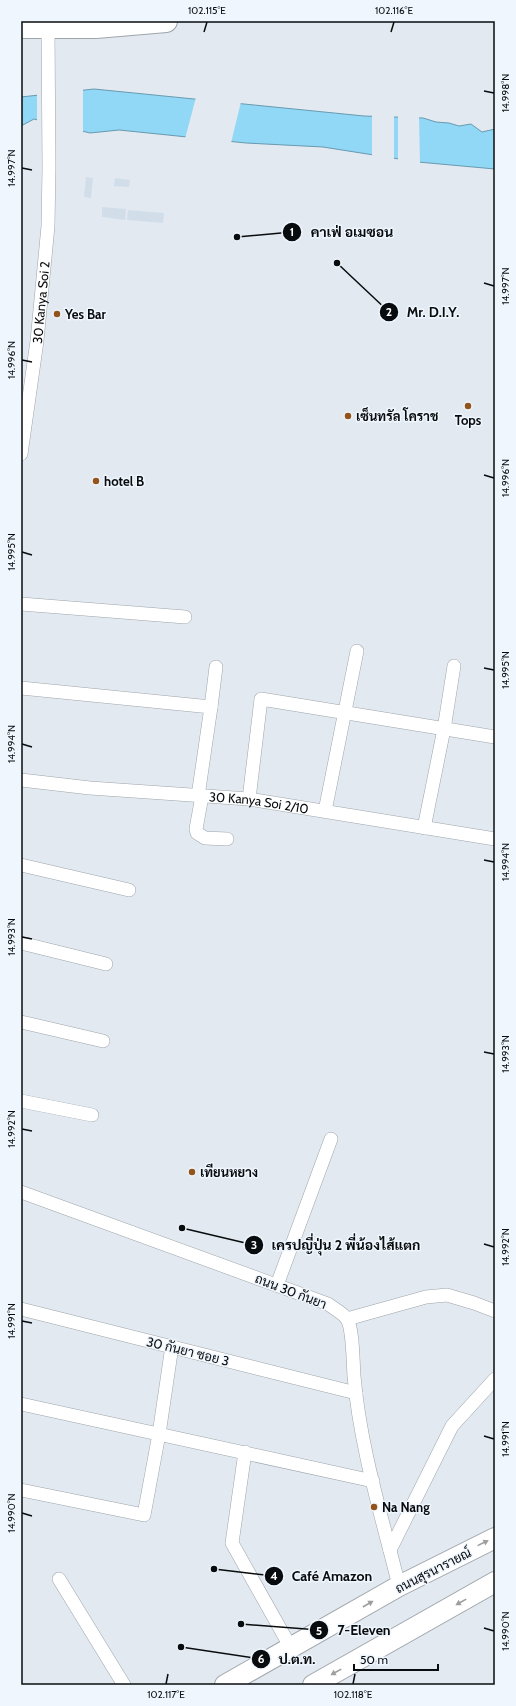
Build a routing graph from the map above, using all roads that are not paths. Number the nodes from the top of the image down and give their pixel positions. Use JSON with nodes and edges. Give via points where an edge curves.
{"nodes":[{"id":1,"x":166,"y":21,"type":"edge"},
{"id":2,"x":21,"y":27,"type":"edge"},
{"id":3,"x":48,"y":27,"type":"junction"},
{"id":4,"x":21,"y":454,"type":"edge"},
{"id":5,"x":21,"y":604,"type":"edge"},
{"id":6,"x":185,"y":617,"type":"dead end"},
{"id":7,"x":357,"y":651,"type":"dead end"},
{"id":8,"x":454,"y":666,"type":"dead end"},
{"id":9,"x":216,"y":667,"type":"dead end"},
{"id":10,"x":21,"y":688,"type":"edge"},
{"id":11,"x":210,"y":707,"type":"junction"},
{"id":12,"x":346,"y":712,"type":"junction"},
{"id":13,"x":444,"y":729,"type":"junction"},
{"id":14,"x":495,"y":737,"type":"edge"},
{"id":15,"x":21,"y":780,"type":"edge"},
{"id":16,"x":200,"y":796,"type":"junction"},
{"id":17,"x":249,"y":799,"type":"junction"},
{"id":18,"x":325,"y":811,"type":"junction"},
{"id":19,"x":424,"y":828,"type":"junction"},
{"id":20,"x":227,"y":839,"type":"dead end"},
{"id":21,"x":495,"y":839,"type":"edge"},
{"id":22,"x":21,"y":865,"type":"edge"},
{"id":23,"x":129,"y":890,"type":"dead end"},
{"id":24,"x":21,"y":943,"type":"edge"},
{"id":25,"x":106,"y":964,"type":"dead end"},
{"id":26,"x":21,"y":1022,"type":"edge"},
{"id":27,"x":102,"y":1040,"type":"dead end"},
{"id":28,"x":21,"y":1100,"type":"edge"},
{"id":29,"x":92,"y":1115,"type":"dead end"},
{"id":30,"x":331,"y":1139,"type":"dead end"},
{"id":31,"x":21,"y":1192,"type":"edge"},
{"id":32,"x":277,"y":1285,"type":"junction"},
{"id":33,"x":21,"y":1309,"type":"edge"},
{"id":34,"x":495,"y":1311,"type":"edge"},
{"id":35,"x":347,"y":1319,"type":"junction"},
{"id":36,"x":172,"y":1346,"type":"junction"},
{"id":37,"x":495,"y":1379,"type":"edge"},
{"id":38,"x":356,"y":1392,"type":"junction"},
{"id":39,"x":21,"y":1404,"type":"edge"},
{"id":40,"x":159,"y":1434,"type":"junction"},
{"id":41,"x":245,"y":1452,"type":"junction"},
{"id":42,"x":373,"y":1481,"type":"junction"},
{"id":43,"x":21,"y":1490,"type":"edge"},
{"id":44,"x":495,"y":1538,"type":"edge"},
{"id":45,"x":390,"y":1550,"type":"junction"},
{"id":46,"x":59,"y":1579,"type":"dead end"},
{"id":47,"x":495,"y":1582,"type":"edge"},
{"id":48,"x":400,"y":1586,"type":"junction"},
{"id":49,"x":291,"y":1648,"type":"junction"},
{"id":50,"x":124,"y":1685,"type":"edge"},
{"id":51,"x":225,"y":1685,"type":"edge"},
{"id":52,"x":313,"y":1685,"type":"edge"}],
"edges":[{"from":1,"to":3,"type":"highway","via":[[96,27]]},
{"from":2,"to":3,"type":"highway"},
{"from":3,"to":4,"type":"street","name":"30 Kanya Soi 2","via":[[48,226],[37,341]]},
{"from":5,"to":6,"type":"street"},
{"from":7,"to":12,"type":"street"},
{"from":8,"to":13,"type":"street"},
{"from":9,"to":11,"type":"street"},
{"from":10,"to":11,"type":"street"},
{"from":11,"to":16,"type":"street"},
{"from":12,"to":13,"type":"street"},
{"from":12,"to":17,"type":"street","via":[[261,699]]},
{"from":12,"to":18,"type":"street"},
{"from":13,"to":14,"type":"street"},
{"from":13,"to":19,"type":"street"},
{"from":15,"to":16,"type":"street","name":"30 Kanya Soi 2/10"},
{"from":16,"to":17,"type":"street","name":"30 Kanya Soi 2/10"},
{"from":16,"to":20,"type":"street","via":[[197,833],[205,838]]},
{"from":17,"to":18,"type":"street","name":"30 Kanya Soi 2/10"},
{"from":18,"to":19,"type":"street","name":"30 Kanya Soi 2/10"},
{"from":19,"to":21,"type":"street","name":"30 Kanya Soi 2/10"},
{"from":22,"to":23,"type":"street"},
{"from":24,"to":25,"type":"street"},
{"from":26,"to":27,"type":"street"},
{"from":28,"to":29,"type":"street"},
{"from":30,"to":32,"type":"street"},
{"from":31,"to":32,"type":"street","name":"ถนน 30 กันยา"},
{"from":32,"to":35,"type":"street","name":"ถนน 30 กันยา","via":[[328,1304]]},
{"from":33,"to":36,"type":"street","name":"30 กันยา ซอย 3"},
{"from":34,"to":35,"type":"street","via":[[447,1295]]},
{"from":35,"to":38,"type":"street","via":[[351,1333]]},
{"from":36,"to":38,"type":"street","name":"30 กันยา ซอย 3"},
{"from":36,"to":40,"type":"street"},
{"from":37,"to":45,"type":"street","via":[[452,1426]]},
{"from":38,"to":42,"type":"street","via":[[361,1429]]},
{"from":39,"to":40,"type":"street"},
{"from":40,"to":41,"type":"street"},
{"from":40,"to":43,"type":"street","via":[[144,1515]]},
{"from":41,"to":42,"type":"street"},
{"from":41,"to":49,"type":"street","via":[[232,1543]]},
{"from":42,"to":45,"type":"street"},
{"from":48,"to":44,"type":"main road","name":"ถนนสุรนารายณ์","one_way":true},
{"from":45,"to":48,"type":"street"},
{"from":46,"to":50,"type":"street"},
{"from":47,"to":52,"type":"main road","one_way":true},
{"from":49,"to":48,"type":"main road","name":"ถนนสุรนารายณ์","one_way":true},
{"from":49,"to":51,"type":"main road","name":"ถนนสุรนารายณ์"}]}
